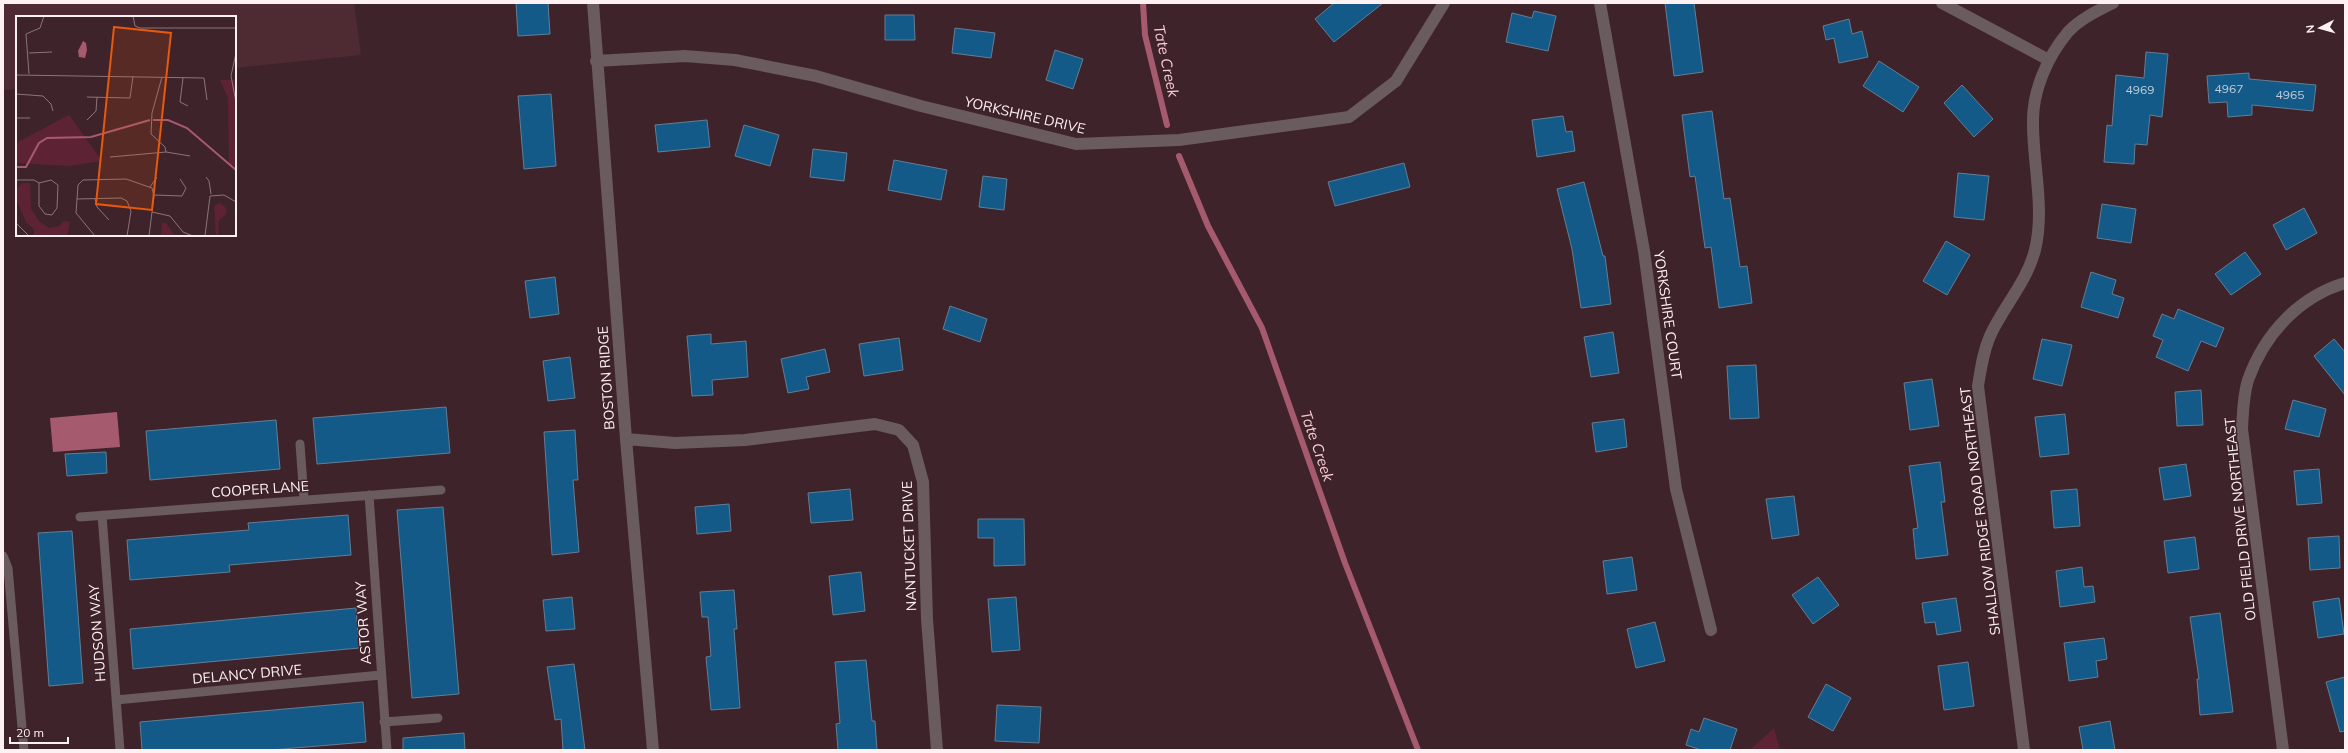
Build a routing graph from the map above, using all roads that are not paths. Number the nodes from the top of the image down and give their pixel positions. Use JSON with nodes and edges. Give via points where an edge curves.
{"nodes":[{"id":1,"x":593,"y":3,"type":"edge"},
{"id":2,"x":1444,"y":3,"type":"edge"},
{"id":3,"x":1600,"y":3,"type":"edge"},
{"id":4,"x":1942,"y":3,"type":"edge"},
{"id":5,"x":2113,"y":3,"type":"edge"},
{"id":6,"x":2049,"y":60,"type":"junction"},
{"id":7,"x":596,"y":61,"type":"junction"},
{"id":8,"x":2345,"y":283,"type":"edge"},
{"id":9,"x":626,"y":439,"type":"junction"},
{"id":10,"x":300,"y":444,"type":"dead end"},
{"id":11,"x":441,"y":490,"type":"dead end"},
{"id":12,"x":369,"y":495,"type":"junction"},
{"id":13,"x":304,"y":499,"type":"junction"},
{"id":14,"x":102,"y":515,"type":"junction"},
{"id":15,"x":80,"y":517,"type":"dead end"},
{"id":16,"x":3,"y":556,"type":"edge"},
{"id":17,"x":1711,"y":630,"type":"dead end"},
{"id":18,"x":381,"y":675,"type":"junction"},
{"id":19,"x":116,"y":700,"type":"junction"},
{"id":20,"x":438,"y":718,"type":"dead end"},
{"id":21,"x":384,"y":722,"type":"junction"},
{"id":22,"x":24,"y":750,"type":"edge"},
{"id":23,"x":120,"y":750,"type":"edge"},
{"id":24,"x":387,"y":750,"type":"edge"},
{"id":25,"x":653,"y":750,"type":"edge"},
{"id":26,"x":937,"y":750,"type":"edge"},
{"id":27,"x":2024,"y":750,"type":"edge"},
{"id":28,"x":2283,"y":750,"type":"edge"}],
"edges":[{"from":1,"to":7,"type":"street","name":"BOSTON RIDGE"},
{"from":2,"to":7,"type":"street","name":"YORKSHIRE DRIVE","via":[[1396,81],[1349,117],[1179,140],[1076,144],[922,106],[816,76],[735,60],[685,56]]},
{"from":3,"to":17,"type":"street","name":"YORKSHIRE COURT","via":[[1644,251],[1676,489]]},
{"from":4,"to":6,"type":"street"},
{"from":5,"to":6,"type":"street","name":"SHALLOW RIDGE ROAD NORTHEAST","via":[[2089,15],[2068,32]]},
{"from":6,"to":27,"type":"street","name":"SHALLOW RIDGE ROAD NORTHEAST","via":[[2034,105],[2039,225],[2035,250],[2028,269],[1991,335],[1982,359],[1978,386]]},
{"from":7,"to":9,"type":"street","name":"BOSTON RIDGE"},
{"from":8,"to":28,"type":"street","name":"OLD FIELD DRIVE NORTHEAST","via":[[2320,291],[2304,302],[2277,328],[2264,344],[2248,381],[2243,406],[2242,429]]},
{"from":9,"to":25,"type":"street","name":"BOSTON RIDGE"},
{"from":9,"to":26,"type":"street","name":"NANTUCKET DRIVE","via":[[675,443],[745,440],[875,424],[899,430],[913,445],[924,482],[927,619]]},
{"from":10,"to":13,"type":"lane"},
{"from":11,"to":12,"type":"lane","name":"COOPER LANE"},
{"from":12,"to":13,"type":"lane","name":"COOPER LANE"},
{"from":12,"to":18,"type":"lane","name":"ASTOR WAY"},
{"from":13,"to":14,"type":"lane","name":"COOPER LANE"},
{"from":14,"to":15,"type":"lane","name":"COOPER LANE"},
{"from":14,"to":19,"type":"lane","name":"HUDSON WAY"},
{"from":16,"to":22,"type":"lane","via":[[8,568]]},
{"from":18,"to":19,"type":"lane","name":"DELANCY DRIVE"},
{"from":18,"to":21,"type":"lane","name":"ASTOR WAY"},
{"from":19,"to":23,"type":"lane","name":"HUDSON WAY"},
{"from":20,"to":21,"type":"lane"},
{"from":21,"to":24,"type":"lane","name":"ASTOR WAY"}]}
